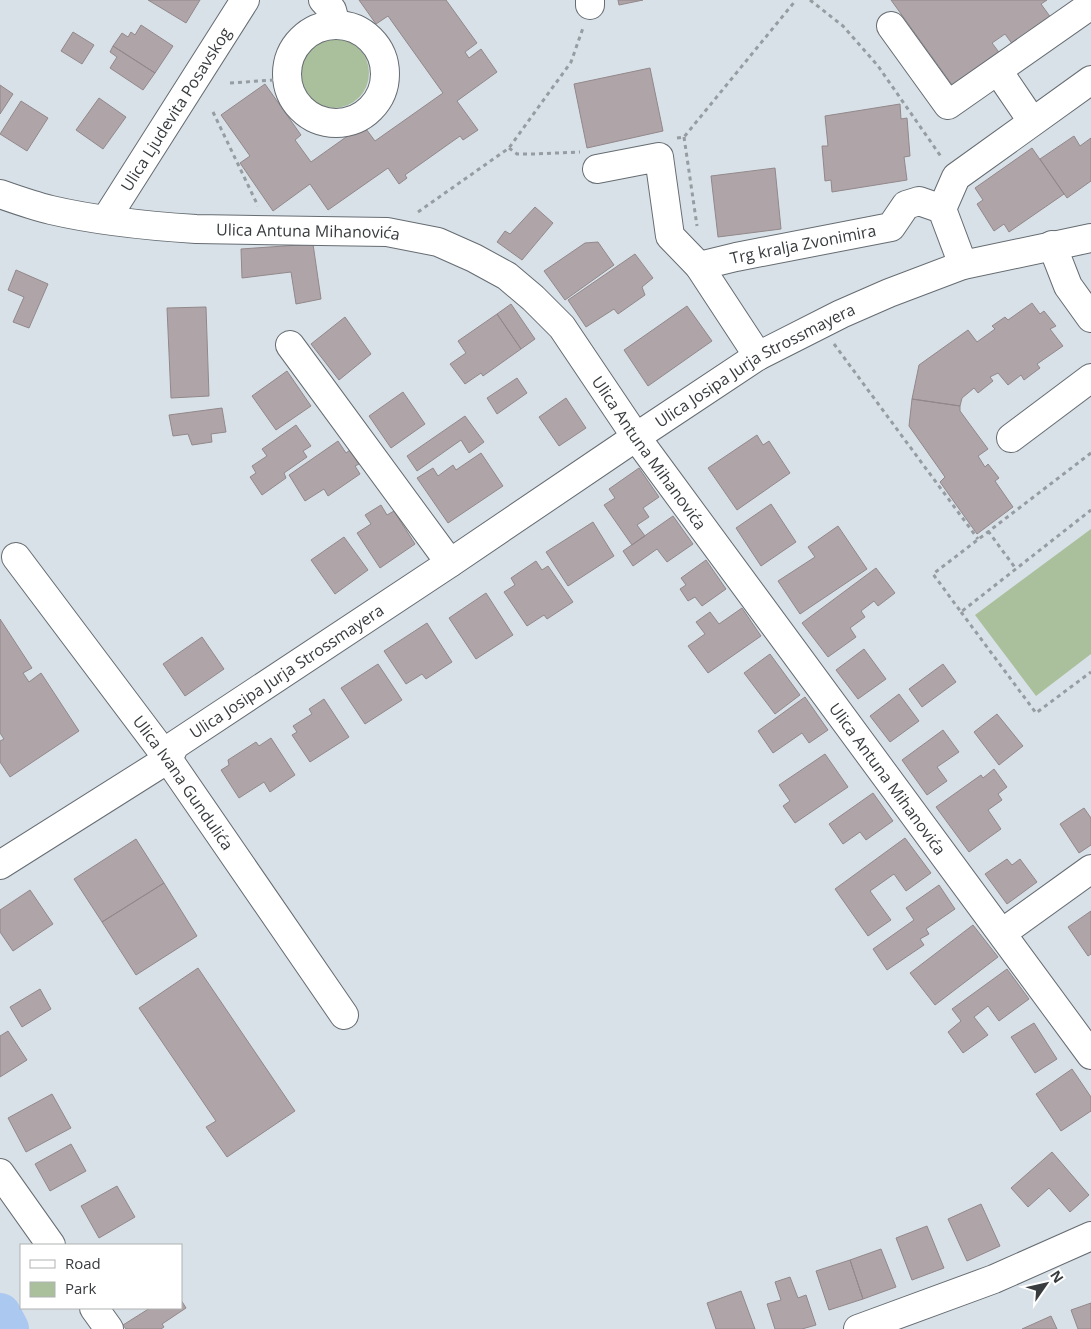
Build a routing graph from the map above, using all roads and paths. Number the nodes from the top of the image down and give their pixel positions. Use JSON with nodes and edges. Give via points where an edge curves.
{"nodes":[{"id":1,"x":244,"y":0,"type":"edge"},
{"id":2,"x":323,"y":0,"type":"edge"},
{"id":3,"x":796,"y":0,"type":"edge"},
{"id":4,"x":810,"y":0,"type":"edge"},
{"id":5,"x":590,"y":2,"type":"edge"},
{"id":6,"x":1091,"y":5,"type":"edge"},
{"id":7,"x":336,"y":25,"type":"junction"},
{"id":8,"x":891,"y":26,"type":"dead end"},
{"id":9,"x":998,"y":70,"type":"junction"},
{"id":10,"x":288,"y":79,"type":"junction"},
{"id":11,"x":1091,"y":80,"type":"edge"},
{"id":12,"x":230,"y":84,"type":"dead end"},
{"id":13,"x":213,"y":112,"type":"dead end"},
{"id":14,"x":1032,"y":121,"type":"junction"},
{"id":15,"x":676,"y":138,"type":"dead end"},
{"id":16,"x":510,"y":148,"type":"junction"},
{"id":17,"x":592,"y":161,"type":"joint"},
{"id":18,"x":956,"y":177,"type":"junction"},
{"id":19,"x":0,"y":194,"type":"edge"},
{"id":20,"x":258,"y":207,"type":"dead end"},
{"id":21,"x":942,"y":209,"type":"junction"},
{"id":22,"x":412,"y":216,"type":"dead end"},
{"id":23,"x":106,"y":219,"type":"junction"},
{"id":24,"x":1091,"y":238,"type":"edge"},
{"id":25,"x":1052,"y":245,"type":"junction"},
{"id":26,"x":963,"y":265,"type":"junction"},
{"id":27,"x":699,"y":266,"type":"junction"},
{"id":28,"x":1091,"y":318,"type":"edge"},
{"id":29,"x":842,"y":339,"type":"dead end"},
{"id":30,"x":834,"y":344,"type":"junction"},
{"id":31,"x":290,"y":345,"type":"dead end"},
{"id":32,"x":827,"y":347,"type":"dead end"},
{"id":33,"x":758,"y":356,"type":"junction"},
{"id":34,"x":1091,"y":378,"type":"edge"},
{"id":35,"x":636,"y":437,"type":"junction"},
{"id":36,"x":1011,"y":438,"type":"dead end"},
{"id":37,"x":1091,"y":453,"type":"edge"},
{"id":38,"x":1091,"y":510,"type":"edge"},
{"id":39,"x":988,"y":531,"type":"junction"},
{"id":40,"x":978,"y":539,"type":"junction"},
{"id":41,"x":16,"y":557,"type":"dead end"},
{"id":42,"x":450,"y":563,"type":"junction"},
{"id":43,"x":1016,"y":568,"type":"junction"},
{"id":44,"x":961,"y":612,"type":"junction"},
{"id":45,"x":1091,"y":672,"type":"edge"},
{"id":46,"x":168,"y":759,"type":"junction"},
{"id":47,"x":0,"y":865,"type":"edge"},
{"id":48,"x":1091,"y":869,"type":"edge"},
{"id":49,"x":1002,"y":932,"type":"junction"},
{"id":50,"x":344,"y":1015,"type":"dead end"},
{"id":51,"x":1091,"y":1055,"type":"edge"},
{"id":52,"x":0,"y":1173,"type":"edge"},
{"id":53,"x":1091,"y":1236,"type":"edge"},
{"id":54,"x":49,"y":1244,"type":"edge"},
{"id":55,"x":95,"y":1309,"type":"edge"},
{"id":56,"x":109,"y":1329,"type":"edge"},
{"id":57,"x":858,"y":1329,"type":"edge"}],
"edges":[{"from":1,"to":23,"type":"street","name":"Ulica Ljudevita Posavskog"},
{"from":2,"to":7,"type":"street","via":[[332,10]]},
{"from":3,"to":15,"type":"path","via":[[684,136]]},
{"from":4,"to":18,"type":"path","via":[[843,26],[878,66]]},
{"from":5,"to":16,"type":"path","via":[[572,62]]},
{"from":6,"to":9,"type":"street"},
{"from":7,"to":10,"type":"street","via":[[318,28],[296,45],[290,58]]},
{"from":7,"to":10,"type":"street","via":[[360,31],[379,51],[384,65],[384,81],[380,97],[370,110],[356,119],[340,123],[323,122],[296,104]]},
{"from":8,"to":9,"type":"street","via":[[948,106]]},
{"from":9,"to":14,"type":"street"},
{"from":10,"to":12,"type":"path"},
{"from":11,"to":14,"type":"street"},
{"from":13,"to":20,"type":"path"},
{"from":14,"to":18,"type":"street"},
{"from":16,"to":17,"type":"path","via":[[517,154],[579,151]]},
{"from":16,"to":22,"type":"path"},
{"from":17,"to":27,"type":"street","via":[[659,157],[670,236]]},
{"from":18,"to":21,"type":"street"},
{"from":19,"to":23,"type":"street","name":"Ulica Antuna Mihanovića","via":[[50,210]]},
{"from":21,"to":26,"type":"street"},
{"from":21,"to":27,"type":"street","name":"Trg kralja Zvonimira","via":[[919,201],[906,205],[892,227]]},
{"from":23,"to":35,"type":"street","name":"Ulica Antuna Mihanovića","via":[[196,229],[387,232],[438,242],[507,276],[533,298],[562,327]]},
{"from":24,"to":25,"type":"street","name":"Ulica Josipa Jurja Strossmayera"},
{"from":25,"to":26,"type":"street","name":"Ulica Josipa Jurja Strossmayera"},
{"from":25,"to":28,"type":"street","via":[[1068,286]]},
{"from":26,"to":33,"type":"street","name":"Ulica Josipa Jurja Strossmayera","via":[[889,292]]},
{"from":27,"to":33,"type":"street"},
{"from":29,"to":30,"type":"path"},
{"from":30,"to":32,"type":"path"},
{"from":30,"to":40,"type":"path"},
{"from":31,"to":42,"type":"street"},
{"from":33,"to":35,"type":"street","name":"Ulica Josipa Jurja Strossmayera","via":[[716,373]]},
{"from":34,"to":36,"type":"street"},
{"from":35,"to":42,"type":"street","name":"Ulica Josipa Jurja Strossmayera"},
{"from":35,"to":49,"type":"street","name":"Ulica Antuna Mihanovića"},
{"from":37,"to":39,"type":"path"},
{"from":38,"to":43,"type":"path"},
{"from":39,"to":40,"type":"path"},
{"from":39,"to":43,"type":"path"},
{"from":40,"to":44,"type":"path","via":[[933,574]]},
{"from":41,"to":46,"type":"street","name":"Ulica Ivana Gundulića"},
{"from":42,"to":46,"type":"street","name":"Ulica Josipa Jurja Strossmayera","via":[[175,745]]},
{"from":43,"to":44,"type":"path"},
{"from":44,"to":45,"type":"path","via":[[1036,713]]},
{"from":46,"to":47,"type":"street","name":"Ulica Josipa Jurja Strossmayera"},
{"from":46,"to":50,"type":"street","name":"Ulica Ivana Gundulića"},
{"from":48,"to":49,"type":"street"},
{"from":49,"to":51,"type":"street","name":"Ulica Antuna Mihanovića"},
{"from":52,"to":54,"type":"street"},
{"from":53,"to":57,"type":"street","via":[[994,1280]]},
{"from":55,"to":56,"type":"street"}]}
